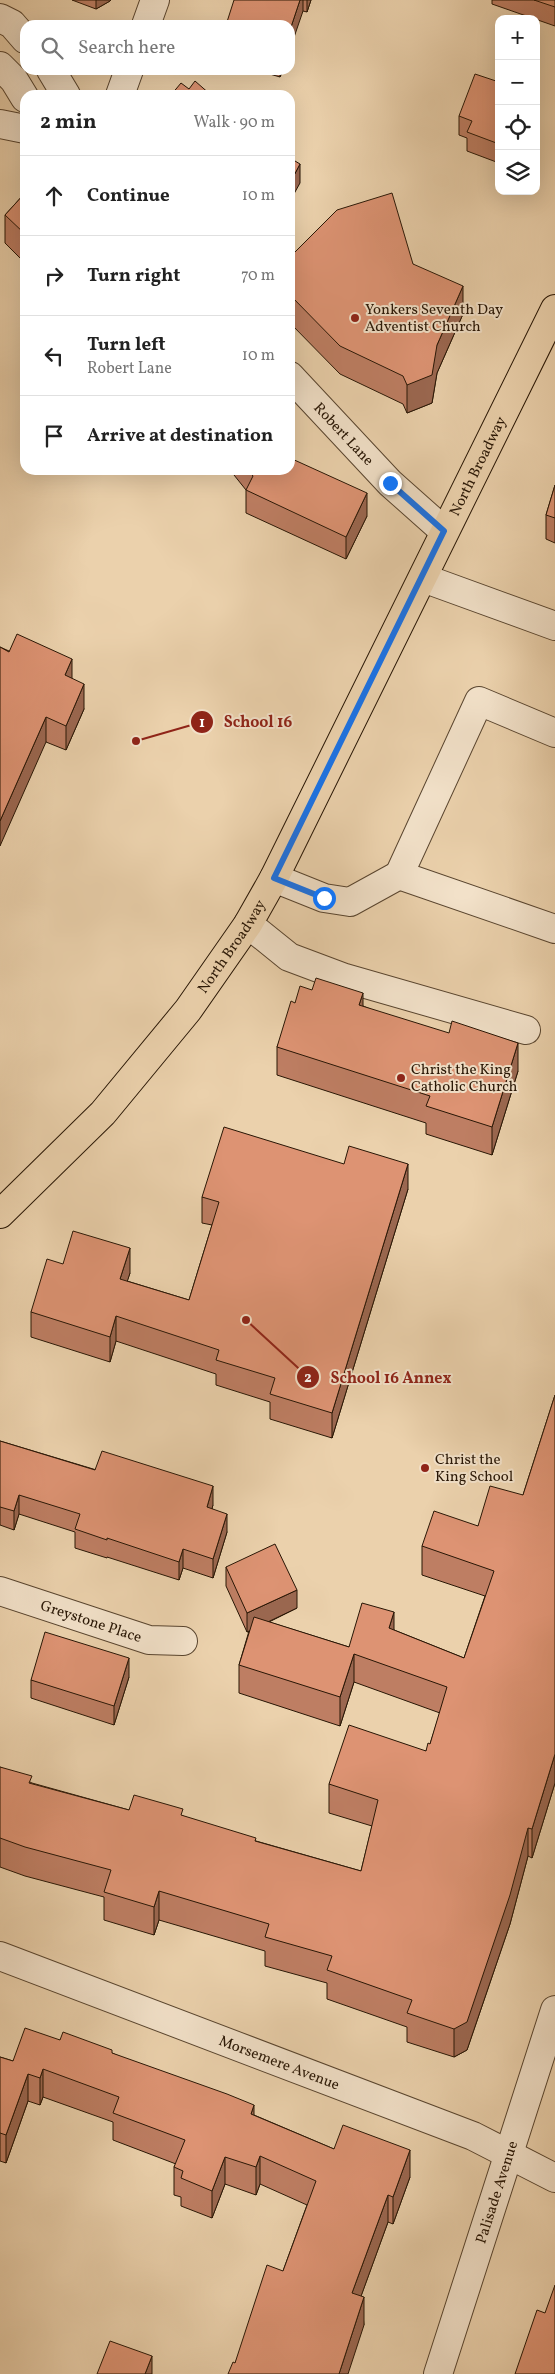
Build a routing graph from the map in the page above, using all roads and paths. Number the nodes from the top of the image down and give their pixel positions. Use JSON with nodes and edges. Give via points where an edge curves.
{"nodes":[{"id":1,"x":155,"y":0,"type":"edge"},
{"id":2,"x":0,"y":18,"type":"edge"},
{"id":3,"x":148,"y":20,"type":"edge"},
{"id":4,"x":20,"y":33,"type":"edge"},
{"id":5,"x":0,"y":66,"type":"edge"},
{"id":6,"x":54,"y":75,"type":"edge"},
{"id":7,"x":127,"y":75,"type":"edge"},
{"id":8,"x":20,"y":90,"type":"edge"},
{"id":9,"x":63,"y":90,"type":"edge"},
{"id":10,"x":122,"y":90,"type":"edge"},
{"id":11,"x":0,"y":124,"type":"edge"},
{"id":12,"x":20,"y":128,"type":"edge"},
{"id":13,"x":555,"y":309,"type":"edge"},
{"id":14,"x":295,"y":381,"type":"edge"},
{"id":15,"x":444,"y":531,"type":"junction"},
{"id":16,"x":422,"y":578,"type":"junction"},
{"id":17,"x":555,"y":626,"type":"edge"},
{"id":18,"x":555,"y":734,"type":"edge"},
{"id":19,"x":399,"y":875,"type":"junction"},
{"id":20,"x":274,"y":878,"type":"junction"},
{"id":21,"x":248,"y":924,"type":"junction"},
{"id":22,"x":555,"y":929,"type":"edge"},
{"id":23,"x":526,"y":1030,"type":"dead end"},
{"id":24,"x":0,"y":1214,"type":"edge"},
{"id":25,"x":0,"y":1591,"type":"edge"},
{"id":26,"x":184,"y":1642,"type":"dead end"},
{"id":27,"x":0,"y":1956,"type":"edge"},
{"id":28,"x":555,"y":2010,"type":"edge"},
{"id":29,"x":508,"y":2154,"type":"junction"},
{"id":30,"x":555,"y":2178,"type":"edge"},
{"id":31,"x":438,"y":2374,"type":"edge"}],
"edges":[{"from":1,"to":3,"type":"street"},
{"from":2,"to":4,"type":"street"},
{"from":5,"to":8,"type":"street"},
{"from":6,"to":9,"type":"street"},
{"from":7,"to":10,"type":"street"},
{"from":11,"to":12,"type":"street"},
{"from":13,"to":15,"type":"main road","name":"North Broadway"},
{"from":14,"to":15,"type":"street","name":"Robert Lane","via":[[390,483]]},
{"from":15,"to":16,"type":"main road","name":"North Broadway"},
{"from":16,"to":17,"type":"street"},
{"from":16,"to":20,"type":"main road","name":"North Broadway"},
{"from":18,"to":19,"type":"street","via":[[479,700]]},
{"from":19,"to":20,"type":"street","via":[[350,902],[324,898]]},
{"from":19,"to":22,"type":"street"},
{"from":20,"to":21,"type":"main road","name":"North Broadway"},
{"from":21,"to":23,"type":"street","via":[[288,957],[345,978]]},
{"from":21,"to":24,"type":"main road","name":"North Broadway","via":[[188,1010],[104,1113]]},
{"from":25,"to":26,"type":"street","name":"Greystone Place","via":[[149,1640]]},
{"from":27,"to":29,"type":"street","name":"Morsemere Avenue","via":[[473,2136]]},
{"from":28,"to":29,"type":"street","name":"Palisade Avenue"},
{"from":29,"to":30,"type":"street","name":"Morsemere Avenue"},
{"from":29,"to":31,"type":"street","name":"Palisade Avenue"}]}
